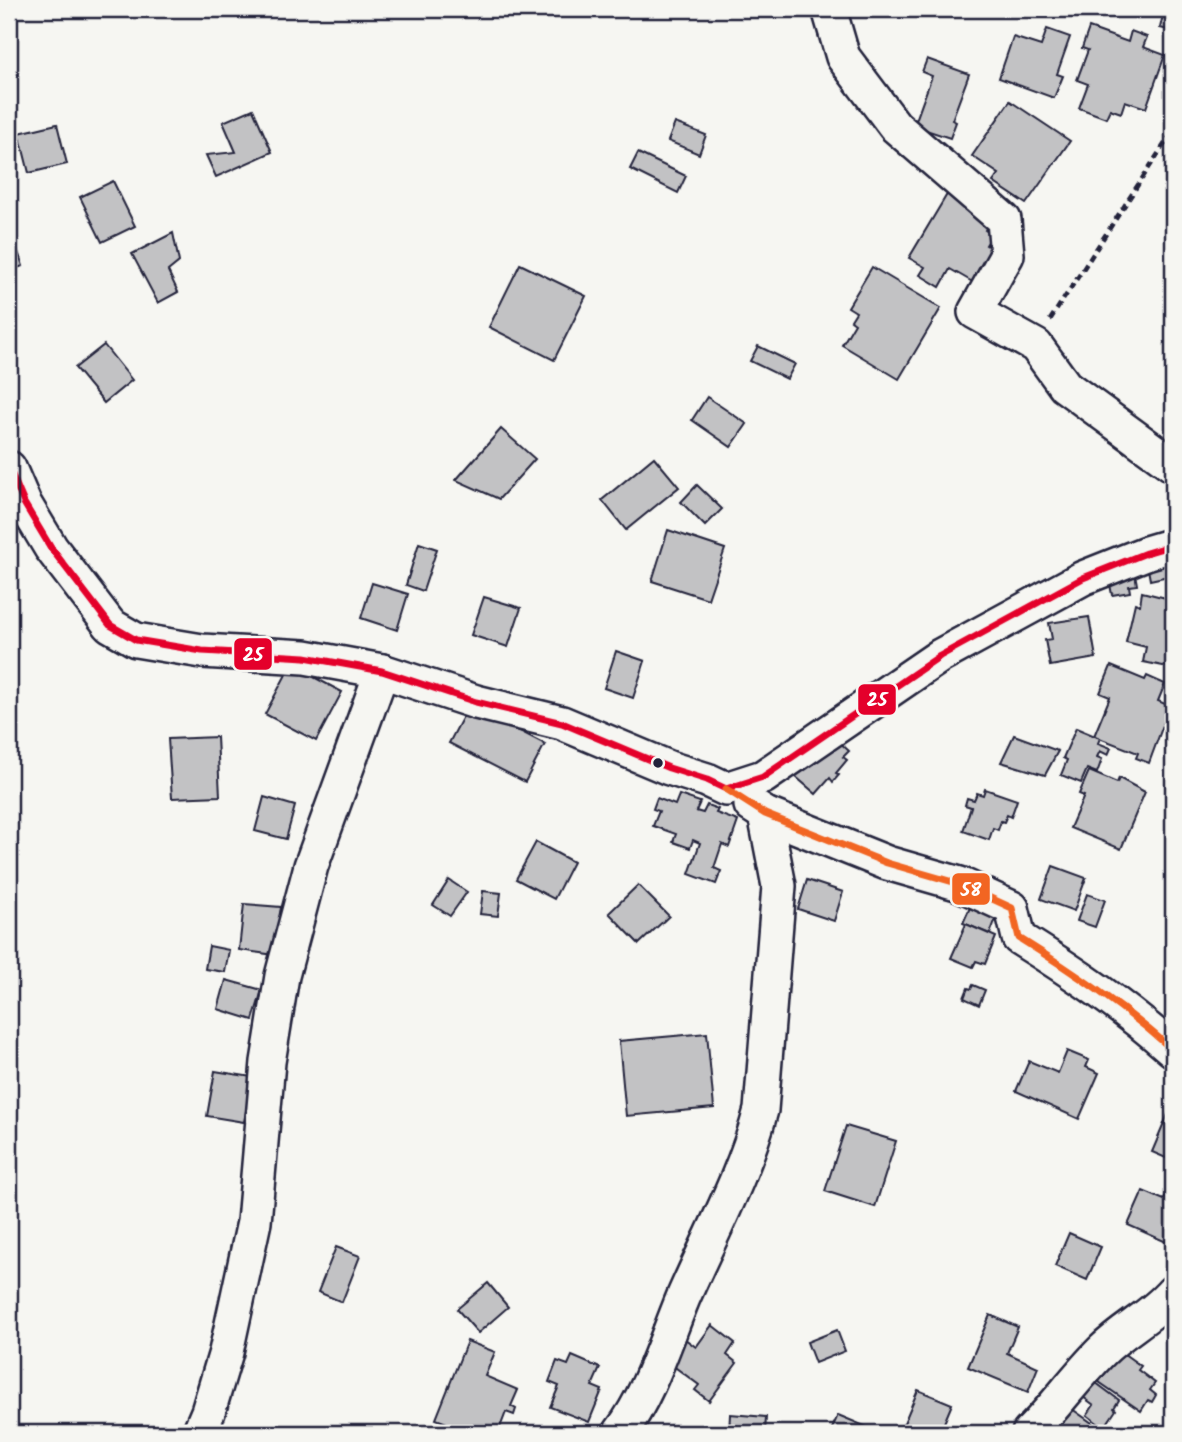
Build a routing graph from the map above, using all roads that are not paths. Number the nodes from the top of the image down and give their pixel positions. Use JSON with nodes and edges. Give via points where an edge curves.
{"nodes":[{"id":1,"x":829,"y":9,"type":"edge"},
{"id":2,"x":1173,"y":465,"type":"edge"},
{"id":3,"x":9,"y":468,"type":"edge"},
{"id":4,"x":16,"y":512,"type":"edge"},
{"id":5,"x":1173,"y":545,"type":"edge"},
{"id":6,"x":382,"y":671,"type":"junction"},
{"id":7,"x":726,"y":789,"type":"junction"},
{"id":8,"x":765,"y":814,"type":"junction"},
{"id":9,"x":1173,"y":1050,"type":"edge"},
{"id":10,"x":1173,"y":1292,"type":"edge"},
{"id":11,"x":199,"y":1433,"type":"edge"},
{"id":12,"x":620,"y":1433,"type":"edge"},
{"id":13,"x":1029,"y":1433,"type":"edge"}],
"edges":[{"from":1,"to":2,"type":"street","via":[[843,57],[895,126],[1004,220],[1007,254],[975,312],[1036,346],[1065,386]]},
{"from":3,"to":4,"type":"street"},
{"from":4,"to":6,"type":"street","via":[[51,548],[110,625],[136,640],[305,657]]},
{"from":5,"to":7,"type":"street","via":[[1083,578],[940,656],[763,777]]},
{"from":6,"to":7,"type":"street","via":[[476,702],[562,723]]},
{"from":6,"to":11,"type":"street","via":[[310,866],[282,976],[268,1062],[254,1222],[226,1352]]},
{"from":7,"to":8,"type":"street"},
{"from":8,"to":9,"type":"street","via":[[887,863],[960,884],[1012,908],[1018,938],[1079,975]]},
{"from":8,"to":12,"type":"street","via":[[779,886],[761,1110],[752,1143],[661,1355]]},
{"from":10,"to":13,"type":"street","via":[[1158,1310],[1103,1350]]}]}
